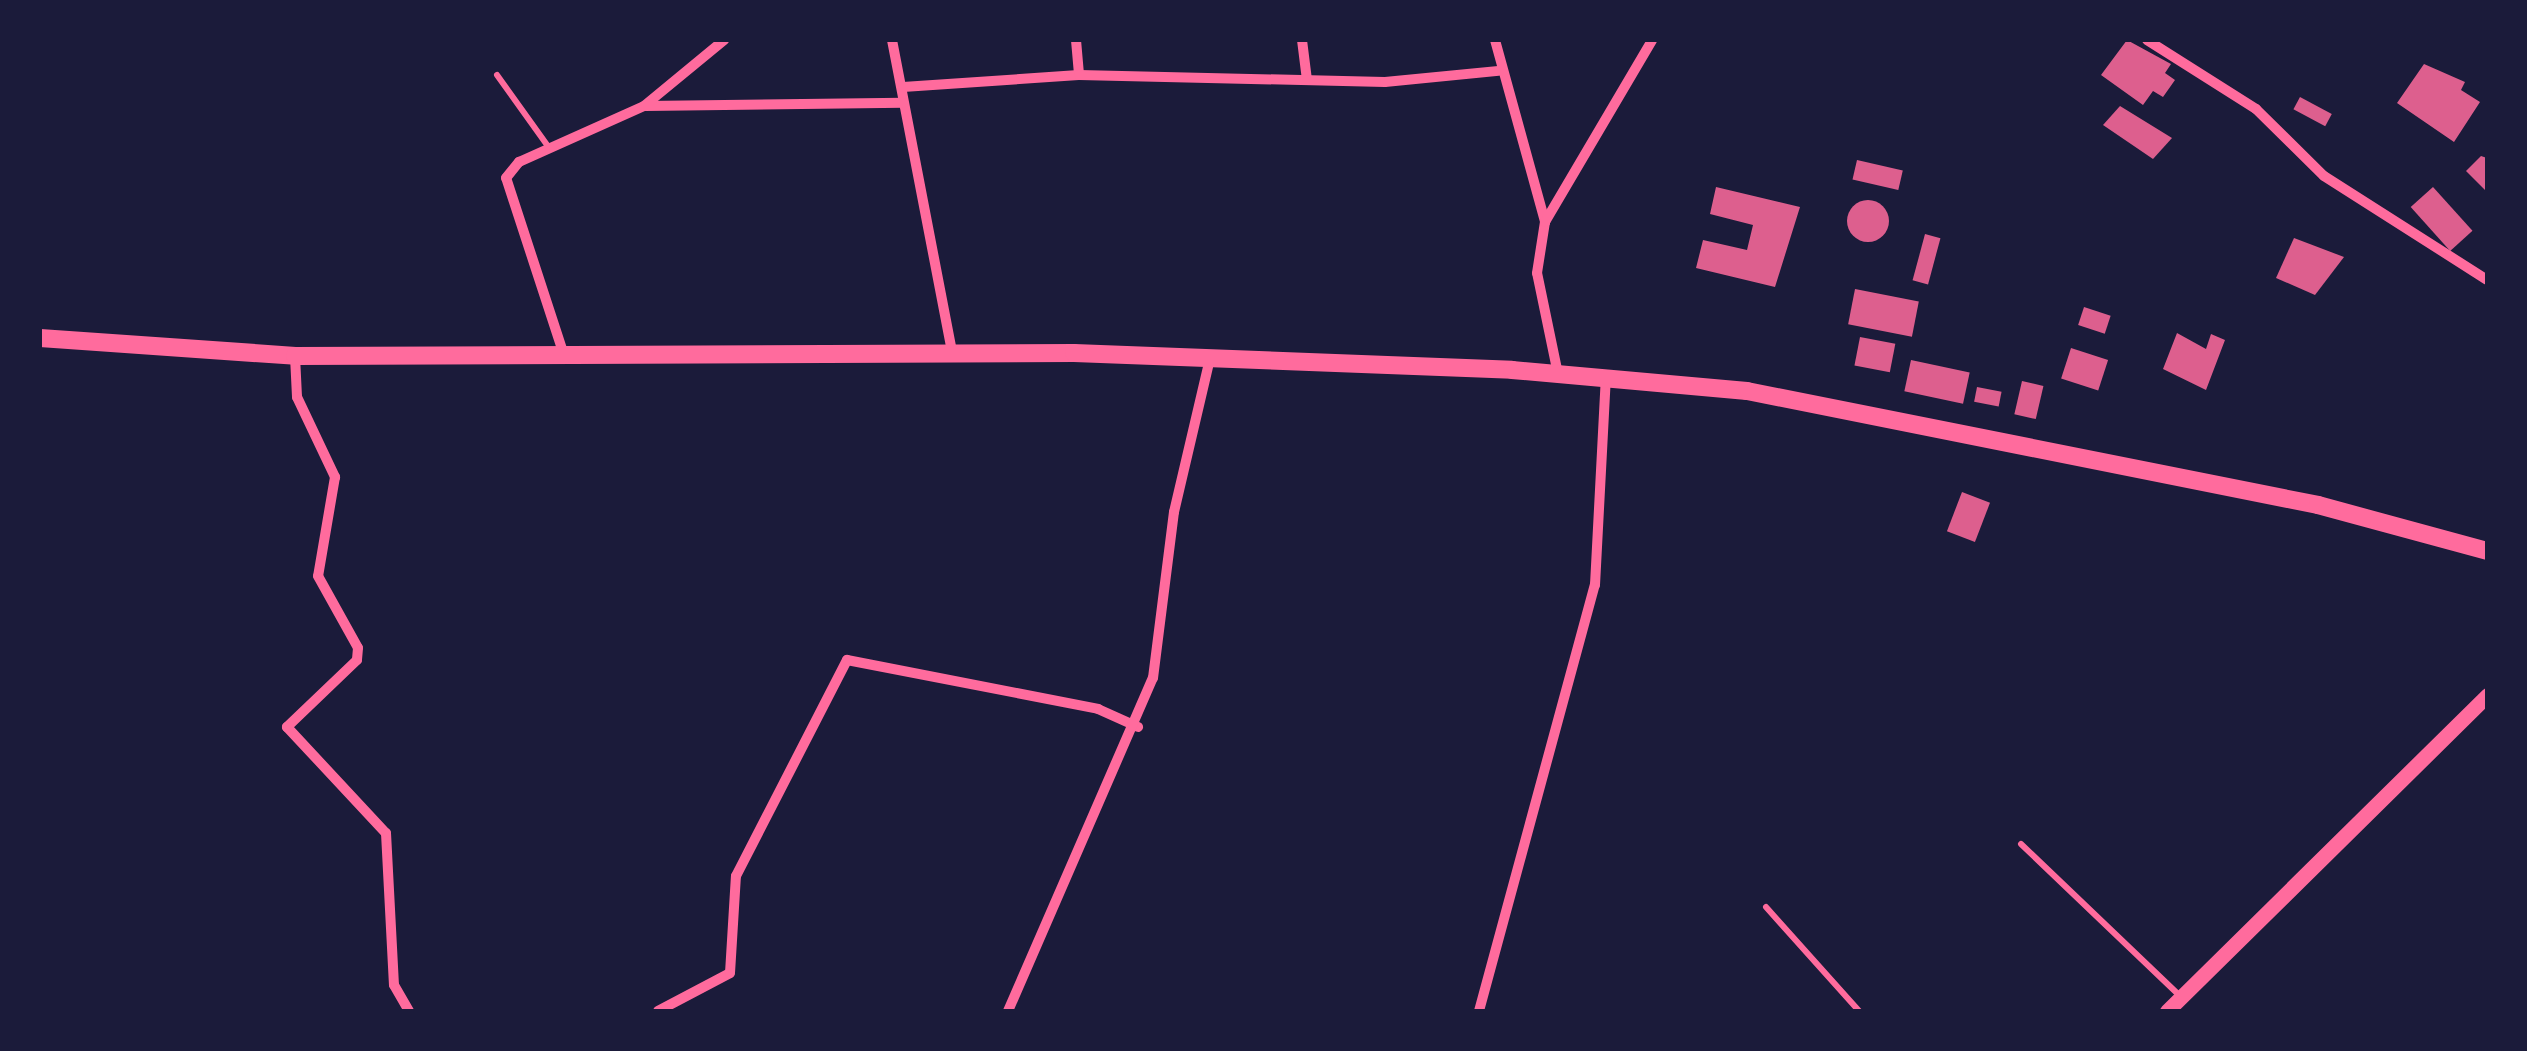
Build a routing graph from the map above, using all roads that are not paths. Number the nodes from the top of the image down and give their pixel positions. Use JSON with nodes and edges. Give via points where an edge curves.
{"nodes":[{"id":1,"x":724,"y":40,"type":"edge"},
{"id":2,"x":892,"y":40,"type":"edge"},
{"id":3,"x":1076,"y":40,"type":"edge"},
{"id":4,"x":1302,"y":40,"type":"edge"},
{"id":5,"x":1495,"y":40,"type":"edge"},
{"id":6,"x":1652,"y":40,"type":"edge"},
{"id":7,"x":2148,"y":40,"type":"edge"},
{"id":8,"x":1498,"y":71,"type":"junction"},
{"id":9,"x":497,"y":75,"type":"dead end"},
{"id":10,"x":1079,"y":75,"type":"junction"},
{"id":11,"x":1307,"y":80,"type":"junction"},
{"id":12,"x":904,"y":87,"type":"junction"},
{"id":13,"x":903,"y":103,"type":"junction"},
{"id":14,"x":644,"y":106,"type":"junction"},
{"id":15,"x":550,"y":150,"type":"junction"},
{"id":16,"x":1545,"y":222,"type":"junction"},
{"id":17,"x":2487,"y":280,"type":"edge"},
{"id":18,"x":40,"y":338,"type":"edge"},
{"id":19,"x":563,"y":352,"type":"junction"},
{"id":20,"x":952,"y":352,"type":"junction"},
{"id":21,"x":295,"y":356,"type":"junction"},
{"id":22,"x":1210,"y":358,"type":"junction"},
{"id":23,"x":1558,"y":374,"type":"junction"},
{"id":24,"x":1606,"y":378,"type":"junction"},
{"id":25,"x":2487,"y":551,"type":"edge"},
{"id":26,"x":2487,"y":695,"type":"edge"},
{"id":27,"x":1138,"y":727,"type":"junction"},
{"id":28,"x":2021,"y":844,"type":"dead end"},
{"id":29,"x":1766,"y":907,"type":"dead end"},
{"id":30,"x":2181,"y":997,"type":"junction"},
{"id":31,"x":409,"y":1011,"type":"edge"},
{"id":32,"x":658,"y":1011,"type":"edge"},
{"id":33,"x":1008,"y":1011,"type":"edge"},
{"id":34,"x":1479,"y":1011,"type":"edge"},
{"id":35,"x":1858,"y":1011,"type":"edge"},
{"id":36,"x":2167,"y":1011,"type":"edge"}],
"edges":[{"from":1,"to":14,"type":"street"},
{"from":2,"to":12,"type":"street"},
{"from":3,"to":10,"type":"street"},
{"from":4,"to":11,"type":"street"},
{"from":5,"to":8,"type":"street"},
{"from":6,"to":16,"type":"street"},
{"from":7,"to":17,"type":"street","via":[[2256,109],[2324,176]]},
{"from":8,"to":11,"type":"street"},
{"from":8,"to":16,"type":"street"},
{"from":9,"to":15,"type":"lane"},
{"from":10,"to":11,"type":"street"},
{"from":10,"to":12,"type":"street"},
{"from":12,"to":13,"type":"street"},
{"from":13,"to":14,"type":"street"},
{"from":13,"to":20,"type":"street"},
{"from":14,"to":15,"type":"street"},
{"from":15,"to":19,"type":"street","via":[[520,162],[506,178],[506,195]]},
{"from":16,"to":23,"type":"street","via":[[1537,272]]},
{"from":18,"to":21,"type":"main road"},
{"from":19,"to":20,"type":"main road"},
{"from":19,"to":21,"type":"main road"},
{"from":20,"to":22,"type":"main road"},
{"from":21,"to":31,"type":"street","via":[[296,397],[335,478],[318,576],[358,648],[357,660],[287,727],[386,833],[394,985]]},
{"from":22,"to":23,"type":"main road"},
{"from":22,"to":27,"type":"street"},
{"from":23,"to":24,"type":"main road"},
{"from":24,"to":25,"type":"main road","via":[[1747,392],[2318,505]]},
{"from":24,"to":34,"type":"street","via":[[1595,585]]},
{"from":26,"to":30,"type":"street"},
{"from":27,"to":32,"type":"street","via":[[1098,709],[847,660],[736,876],[730,973]]},
{"from":27,"to":33,"type":"street"},
{"from":28,"to":30,"type":"lane"},
{"from":29,"to":35,"type":"lane"},
{"from":30,"to":36,"type":"street"}]}
